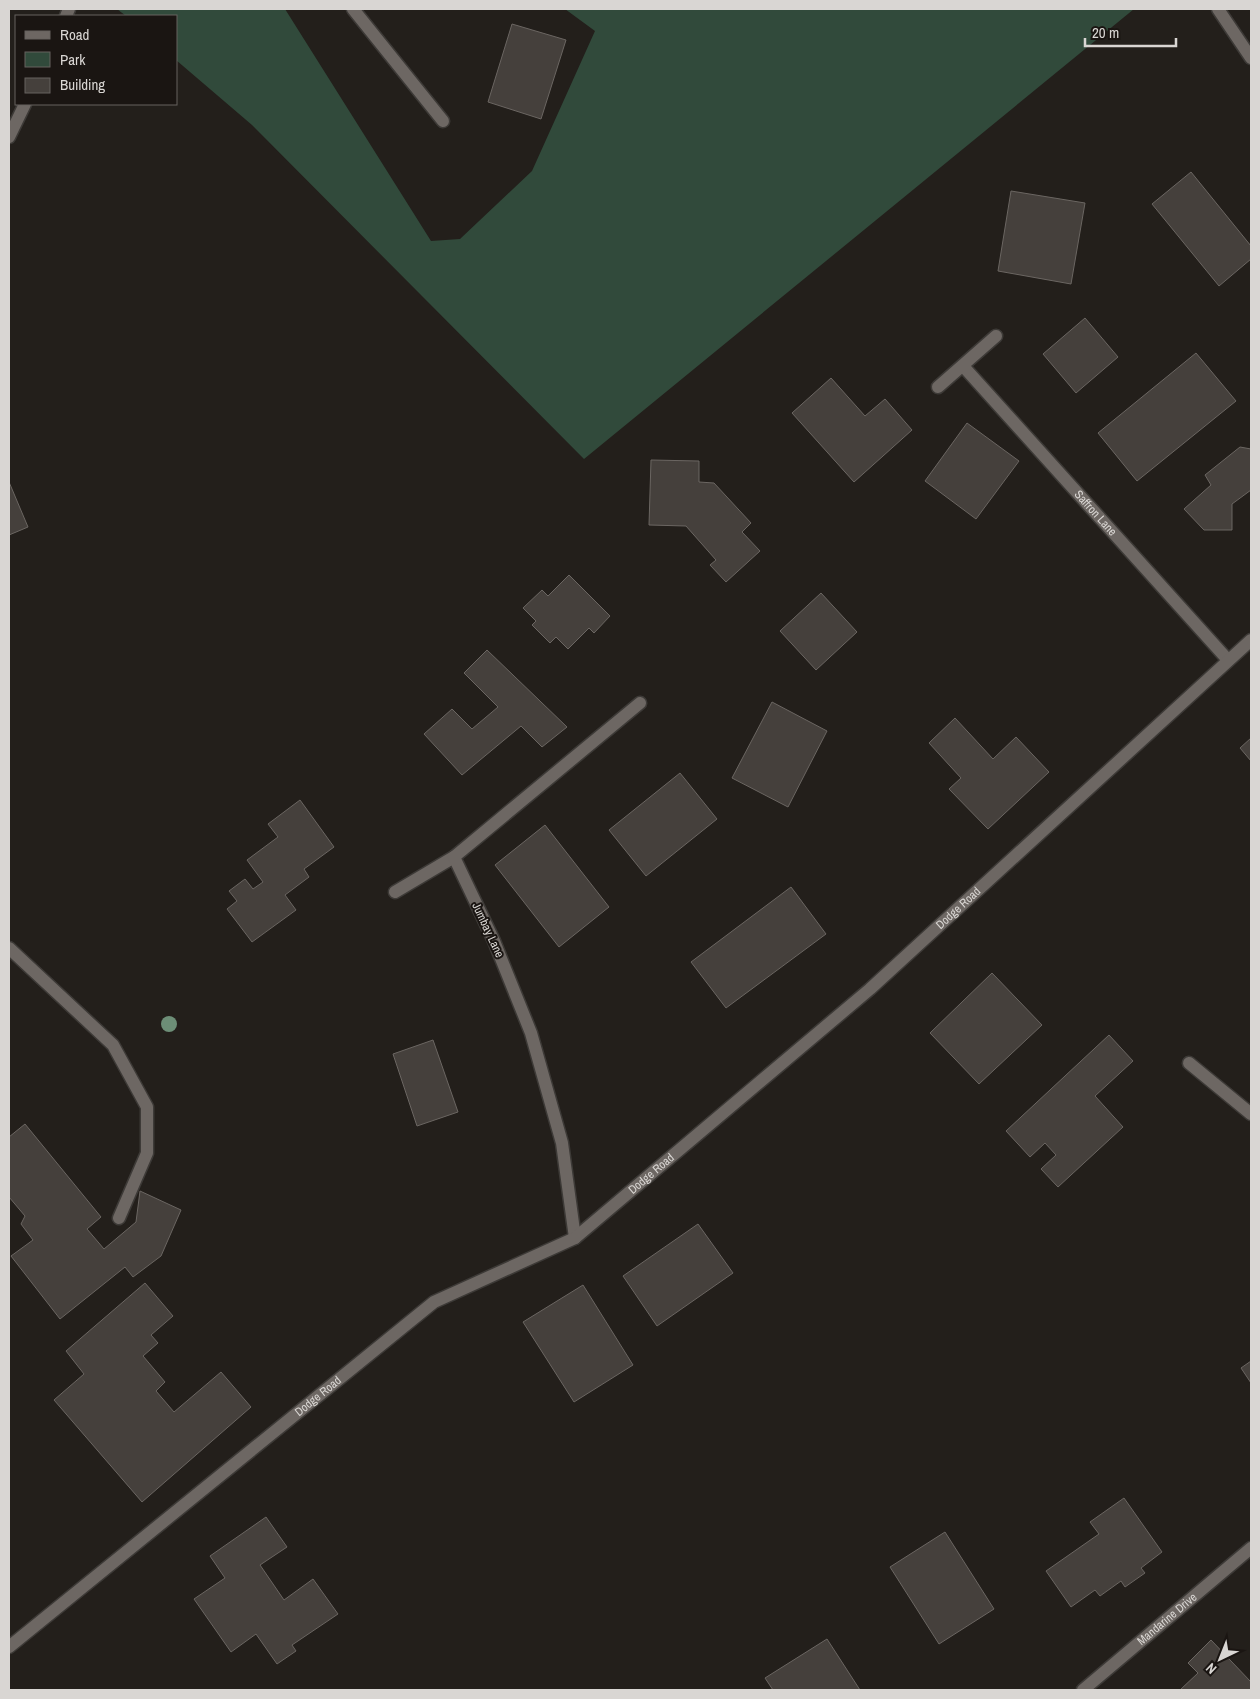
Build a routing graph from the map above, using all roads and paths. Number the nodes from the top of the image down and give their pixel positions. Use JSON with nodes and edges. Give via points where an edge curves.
{"nodes":[{"id":1,"x":353,"y":9,"type":"edge"},
{"id":2,"x":1218,"y":9,"type":"edge"},
{"id":3,"x":1251,"y":58,"type":"edge"},
{"id":4,"x":25,"y":105,"type":"edge"},
{"id":5,"x":444,"y":121,"type":"dead end"},
{"id":6,"x":9,"y":137,"type":"edge"},
{"id":7,"x":996,"y":336,"type":"dead end"},
{"id":8,"x":963,"y":366,"type":"junction"},
{"id":9,"x":938,"y":387,"type":"dead end"},
{"id":10,"x":1251,"y":640,"type":"edge"},
{"id":11,"x":1228,"y":660,"type":"junction"},
{"id":12,"x":640,"y":703,"type":"dead end"},
{"id":13,"x":454,"y":858,"type":"junction"},
{"id":14,"x":395,"y":892,"type":"dead end"},
{"id":15,"x":9,"y":948,"type":"edge"},
{"id":16,"x":1189,"y":1063,"type":"dead end"},
{"id":17,"x":1251,"y":1114,"type":"edge"},
{"id":18,"x":119,"y":1218,"type":"dead end"},
{"id":19,"x":575,"y":1238,"type":"junction"},
{"id":20,"x":1251,"y":1548,"type":"edge"},
{"id":21,"x":9,"y":1648,"type":"edge"},
{"id":22,"x":1083,"y":1690,"type":"edge"}],
"edges":[{"from":1,"to":5,"type":"street"},
{"from":2,"to":3,"type":"street"},
{"from":4,"to":6,"type":"street"},
{"from":7,"to":8,"type":"street"},
{"from":8,"to":9,"type":"street"},
{"from":8,"to":11,"type":"street","name":"Saffron Lane"},
{"from":10,"to":11,"type":"street","name":"Dodge Road"},
{"from":11,"to":19,"type":"street","name":"Dodge Road","via":[[870,988]]},
{"from":12,"to":13,"type":"street"},
{"from":13,"to":14,"type":"street"},
{"from":13,"to":19,"type":"street","name":"Jumbay Lane","via":[[494,941],[531,1033],[562,1143]]},
{"from":15,"to":18,"type":"street","via":[[113,1045],[147,1106],[147,1154]]},
{"from":16,"to":17,"type":"street"},
{"from":19,"to":21,"type":"street","name":"Dodge Road","via":[[434,1302]]},
{"from":20,"to":22,"type":"street","name":"Mandarine Drive"}]}
